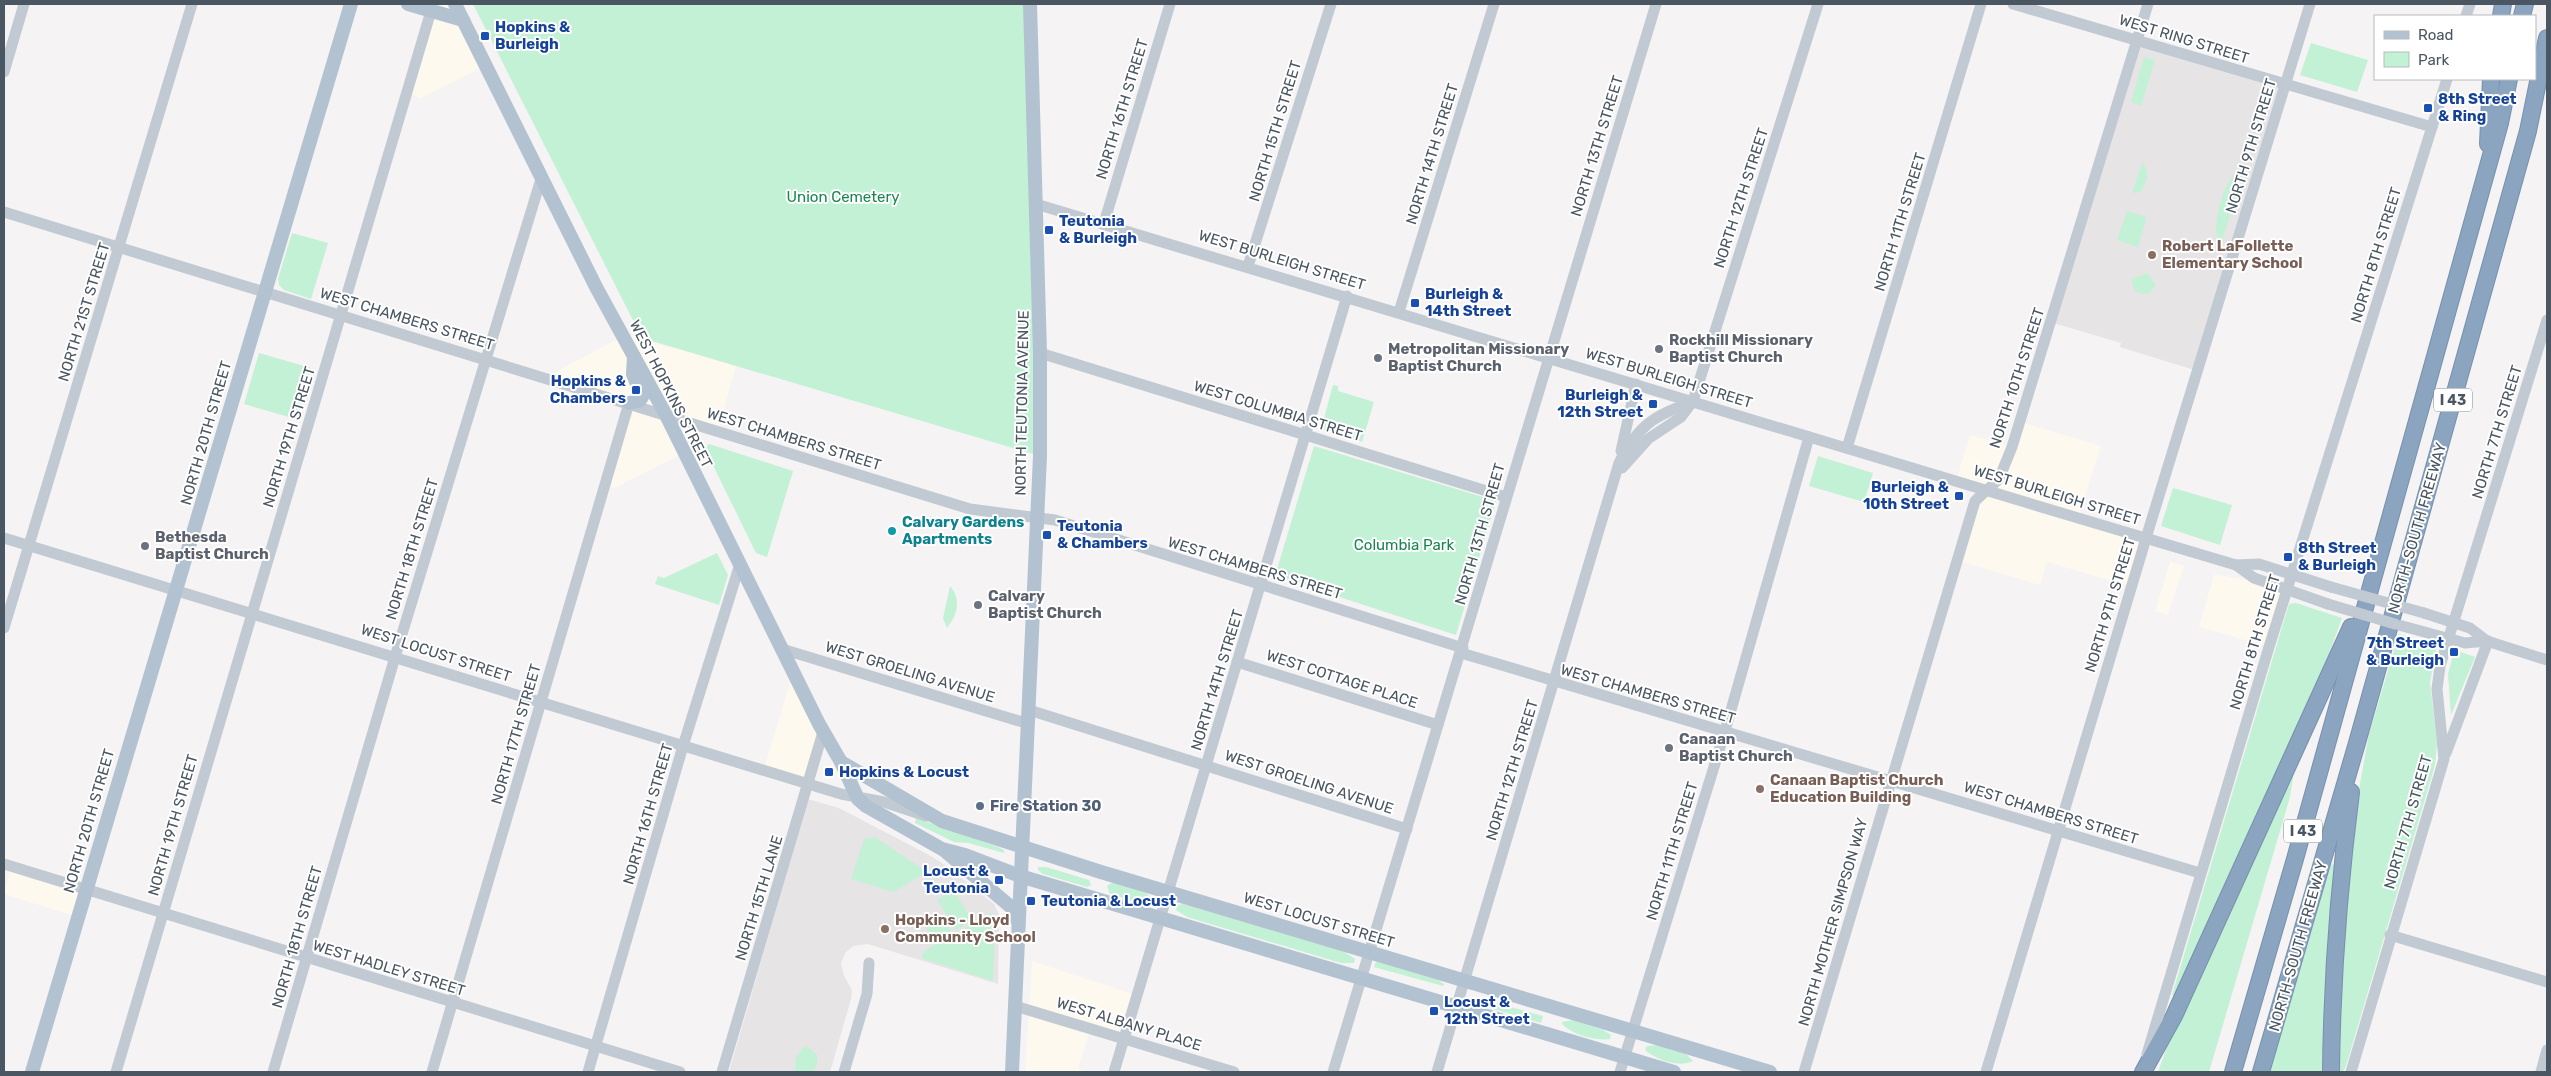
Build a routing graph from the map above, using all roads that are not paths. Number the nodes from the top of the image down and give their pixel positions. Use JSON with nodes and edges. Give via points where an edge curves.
{"nodes":[{"id":1,"x":24,"y":4,"type":"edge"},
{"id":2,"x":192,"y":4,"type":"edge"},
{"id":3,"x":351,"y":4,"type":"edge"},
{"id":4,"x":408,"y":4,"type":"edge"},
{"id":5,"x":455,"y":4,"type":"edge"},
{"id":6,"x":1030,"y":4,"type":"edge"},
{"id":7,"x":1170,"y":4,"type":"edge"},
{"id":8,"x":1331,"y":4,"type":"edge"},
{"id":9,"x":1494,"y":4,"type":"edge"},
{"id":10,"x":1656,"y":4,"type":"edge"},
{"id":11,"x":1818,"y":4,"type":"edge"},
{"id":12,"x":1981,"y":4,"type":"edge"},
{"id":13,"x":2013,"y":4,"type":"edge"},
{"id":14,"x":2148,"y":4,"type":"edge"},
{"id":15,"x":2310,"y":4,"type":"edge"},
{"id":16,"x":431,"y":11,"type":"junction"},
{"id":17,"x":463,"y":20,"type":"junction"},
{"id":18,"x":2547,"y":38,"type":"edge"},
{"id":19,"x":2137,"y":41,"type":"junction"},
{"id":20,"x":2545,"y":51,"type":"edge"},
{"id":21,"x":4,"y":72,"type":"edge"},
{"id":22,"x":2447,"y":80,"type":"edge"},
{"id":23,"x":2492,"y":80,"type":"edge"},
{"id":24,"x":2509,"y":80,"type":"edge"},
{"id":25,"x":2285,"y":85,"type":"junction"},
{"id":26,"x":2432,"y":127,"type":"junction"},
{"id":27,"x":2487,"y":164,"type":"junction"},
{"id":28,"x":541,"y":179,"type":"junction"},
{"id":29,"x":1036,"y":204,"type":"junction"},
{"id":30,"x":4,"y":212,"type":"edge"},
{"id":31,"x":1104,"y":222,"type":"junction"},
{"id":32,"x":119,"y":248,"type":"junction"},
{"id":33,"x":1248,"y":266,"type":"junction"},
{"id":34,"x":264,"y":291,"type":"junction"},
{"id":35,"x":1347,"y":296,"type":"junction"},
{"id":36,"x":1399,"y":312,"type":"junction"},
{"id":37,"x":342,"y":314,"type":"junction"},
{"id":38,"x":2547,"y":320,"type":"edge"},
{"id":39,"x":1040,"y":353,"type":"junction"},
{"id":40,"x":634,"y":356,"type":"junction"},
{"id":41,"x":1548,"y":358,"type":"junction"},
{"id":42,"x":485,"y":359,"type":"junction"},
{"id":43,"x":1636,"y":384,"type":"junction"},
{"id":44,"x":1693,"y":402,"type":"junction"},
{"id":45,"x":629,"y":403,"type":"junction"},
{"id":46,"x":666,"y":415,"type":"junction"},
{"id":47,"x":1305,"y":436,"type":"junction"},
{"id":48,"x":1809,"y":437,"type":"junction"},
{"id":49,"x":1847,"y":448,"type":"junction"},
{"id":50,"x":1619,"y":462,"type":"junction"},
{"id":51,"x":1616,"y":475,"type":"junction"},
{"id":52,"x":1987,"y":490,"type":"junction"},
{"id":53,"x":1506,"y":497,"type":"junction"},
{"id":54,"x":1036,"y":517,"type":"junction"},
{"id":55,"x":4,"y":538,"type":"edge"},
{"id":56,"x":2146,"y":538,"type":"junction"},
{"id":57,"x":29,"y":545,"type":"junction"},
{"id":58,"x":740,"y":564,"type":"junction"},
{"id":59,"x":2236,"y":565,"type":"junction"},
{"id":60,"x":2292,"y":574,"type":"junction"},
{"id":61,"x":1261,"y":585,"type":"junction"},
{"id":62,"x":2369,"y":589,"type":"junction"},
{"id":63,"x":174,"y":590,"type":"junction"},
{"id":64,"x":2286,"y":590,"type":"junction"},
{"id":65,"x":252,"y":612,"type":"junction"},
{"id":66,"x":2453,"y":622,"type":"junction"},
{"id":67,"x":4,"y":628,"type":"edge"},
{"id":68,"x":2447,"y":639,"type":"junction"},
{"id":69,"x":2487,"y":641,"type":"junction"},
{"id":70,"x":782,"y":648,"type":"junction"},
{"id":71,"x":1462,"y":651,"type":"junction"},
{"id":72,"x":395,"y":657,"type":"junction"},
{"id":73,"x":2547,"y":660,"type":"edge"},
{"id":74,"x":1237,"y":662,"type":"junction"},
{"id":75,"x":1554,"y":682,"type":"junction"},
{"id":76,"x":540,"y":703,"type":"junction"},
{"id":77,"x":1030,"y":710,"type":"junction"},
{"id":78,"x":1029,"y":724,"type":"junction"},
{"id":79,"x":1438,"y":725,"type":"junction"},
{"id":80,"x":1724,"y":731,"type":"junction"},
{"id":81,"x":824,"y":732,"type":"junction"},
{"id":82,"x":2357,"y":743,"type":"junction"},
{"id":83,"x":683,"y":746,"type":"junction"},
{"id":84,"x":2444,"y":759,"type":"junction"},
{"id":85,"x":841,"y":762,"type":"junction"},
{"id":86,"x":1207,"y":765,"type":"junction"},
{"id":87,"x":1890,"y":780,"type":"junction"},
{"id":88,"x":809,"y":785,"type":"junction"},
{"id":89,"x":858,"y":799,"type":"junction"},
{"id":90,"x":935,"y":819,"type":"junction"},
{"id":91,"x":1407,"y":828,"type":"junction"},
{"id":92,"x":2058,"y":831,"type":"junction"},
{"id":93,"x":1021,"y":847,"type":"junction"},
{"id":94,"x":942,"y":849,"type":"junction"},
{"id":95,"x":4,"y":864,"type":"edge"},
{"id":96,"x":2200,"y":873,"type":"junction"},
{"id":97,"x":1020,"y":876,"type":"junction"},
{"id":98,"x":86,"y":890,"type":"junction"},
{"id":99,"x":1168,"y":892,"type":"junction"},
{"id":100,"x":163,"y":913,"type":"junction"},
{"id":101,"x":1160,"y":920,"type":"junction"},
{"id":102,"x":1018,"y":923,"type":"junction"},
{"id":103,"x":2390,"y":935,"type":"junction"},
{"id":104,"x":1368,"y":952,"type":"junction"},
{"id":105,"x":307,"y":958,"type":"junction"},
{"id":106,"x":869,"y":963,"type":"dead end"},
{"id":107,"x":1360,"y":980,"type":"junction"},
{"id":108,"x":1464,"y":980,"type":"junction"},
{"id":109,"x":2547,"y":982,"type":"edge"},
{"id":110,"x":453,"y":1002,"type":"junction"},
{"id":111,"x":1015,"y":1006,"type":"junction"},
{"id":112,"x":1457,"y":1006,"type":"junction"},
{"id":113,"x":1632,"y":1031,"type":"junction"},
{"id":114,"x":1124,"y":1038,"type":"junction"},
{"id":115,"x":595,"y":1047,"type":"junction"},
{"id":116,"x":2547,"y":1050,"type":"edge"},
{"id":117,"x":1624,"y":1057,"type":"junction"},
{"id":118,"x":32,"y":1072,"type":"edge"},
{"id":119,"x":116,"y":1072,"type":"edge"},
{"id":120,"x":273,"y":1072,"type":"edge"},
{"id":121,"x":432,"y":1072,"type":"edge"},
{"id":122,"x":588,"y":1072,"type":"edge"},
{"id":123,"x":680,"y":1072,"type":"edge"},
{"id":124,"x":722,"y":1072,"type":"edge"},
{"id":125,"x":844,"y":1072,"type":"edge"},
{"id":126,"x":1012,"y":1072,"type":"edge"},
{"id":127,"x":1114,"y":1072,"type":"edge"},
{"id":128,"x":1234,"y":1072,"type":"edge"},
{"id":129,"x":1333,"y":1072,"type":"edge"},
{"id":130,"x":1437,"y":1072,"type":"edge"},
{"id":131,"x":1620,"y":1072,"type":"edge"},
{"id":132,"x":1674,"y":1072,"type":"edge"},
{"id":133,"x":1770,"y":1072,"type":"edge"},
{"id":134,"x":1804,"y":1072,"type":"edge"},
{"id":135,"x":1986,"y":1072,"type":"edge"},
{"id":136,"x":2142,"y":1072,"type":"edge"},
{"id":137,"x":2233,"y":1072,"type":"edge"},
{"id":138,"x":2260,"y":1072,"type":"edge"},
{"id":139,"x":2331,"y":1072,"type":"edge"},
{"id":140,"x":2351,"y":1072,"type":"edge"},
{"id":141,"x":2541,"y":1072,"type":"edge"}],
"edges":[{"from":1,"to":21,"type":"street"},
{"from":2,"to":32,"type":"street","name":"NORTH 21ST STREET"},
{"from":3,"to":34,"type":"main road","name":"NORTH 20TH STREET"},
{"from":4,"to":16,"type":"main road"},
{"from":5,"to":17,"type":"main road","name":"WEST HOPKINS STREET"},
{"from":6,"to":29,"type":"main road","name":"NORTH TEUTONIA AVENUE"},
{"from":7,"to":31,"type":"street","name":"NORTH 16TH STREET"},
{"from":8,"to":33,"type":"street","name":"NORTH 15TH STREET"},
{"from":9,"to":36,"type":"street","name":"NORTH 14TH STREET"},
{"from":10,"to":41,"type":"street","name":"NORTH 13TH STREET"},
{"from":11,"to":44,"type":"street","name":"NORTH 12TH STREET"},
{"from":12,"to":49,"type":"street","name":"NORTH 11TH STREET"},
{"from":13,"to":19,"type":"street","name":"WEST RING STREET"},
{"from":14,"to":19,"type":"street","name":"NORTH 10TH STREET"},
{"from":15,"to":25,"type":"street","name":"NORTH 9TH STREET"},
{"from":16,"to":17,"type":"main road"},
{"from":16,"to":37,"type":"street","name":"NORTH 19TH STREET"},
{"from":17,"to":28,"type":"main road","name":"WEST HOPKINS STREET"},
{"from":18,"to":20,"type":"highway","name":"NORTH-SOUTH FREEWAY","number":"I 43"},
{"from":19,"to":25,"type":"street","name":"WEST RING STREET"},
{"from":19,"to":52,"type":"street","name":"NORTH 10TH STREET","via":[[2012,447],[1999,480]]},
{"from":20,"to":82,"type":"highway","name":"NORTH-SOUTH FREEWAY","number":"I 43","via":[[2528,131]]},
{"from":22,"to":26,"type":"street","name":"NORTH 8TH STREET"},
{"from":23,"to":27,"type":"highway"},
{"from":24,"to":27,"type":"highway","name":"NORTH-SOUTH FREEWAY","number":"I 43"},
{"from":25,"to":26,"type":"street","name":"WEST RING STREET"},
{"from":25,"to":56,"type":"street","name":"NORTH 9TH STREET"},
{"from":26,"to":60,"type":"street","name":"NORTH 8TH STREET"},
{"from":27,"to":62,"type":"highway","name":"NORTH-SOUTH FREEWAY","number":"I 43"},
{"from":28,"to":40,"type":"main road","name":"WEST HOPKINS STREET"},
{"from":28,"to":42,"type":"street","name":"NORTH 18TH STREET"},
{"from":29,"to":31,"type":"street","name":"WEST BURLEIGH STREET"},
{"from":29,"to":39,"type":"main road","name":"NORTH TEUTONIA AVENUE"},
{"from":30,"to":32,"type":"street","name":"WEST CHAMBERS STREET"},
{"from":31,"to":33,"type":"street","name":"WEST BURLEIGH STREET"},
{"from":32,"to":34,"type":"street","name":"WEST CHAMBERS STREET"},
{"from":32,"to":57,"type":"street","name":"NORTH 21ST STREET"},
{"from":33,"to":35,"type":"street","name":"WEST BURLEIGH STREET"},
{"from":34,"to":37,"type":"street","name":"WEST CHAMBERS STREET"},
{"from":34,"to":63,"type":"main road","name":"NORTH 20TH STREET"},
{"from":35,"to":36,"type":"street","name":"WEST BURLEIGH STREET"},
{"from":35,"to":47,"type":"street","name":"NORTH 14TH STREET"},
{"from":36,"to":41,"type":"street","name":"WEST BURLEIGH STREET"},
{"from":37,"to":42,"type":"street","name":"WEST CHAMBERS STREET"},
{"from":37,"to":65,"type":"street","name":"NORTH 19TH STREET"},
{"from":38,"to":66,"type":"street","name":"NORTH 7TH STREET"},
{"from":39,"to":47,"type":"street","name":"WEST COLUMBIA STREET"},
{"from":39,"to":54,"type":"main road","name":"NORTH TEUTONIA AVENUE","via":[[1040,456]]},
{"from":40,"to":45,"type":"main road","via":[[633,374],[642,396],[639,401]]},
{"from":40,"to":46,"type":"main road","name":"WEST HOPKINS STREET"},
{"from":41,"to":43,"type":"street","name":"WEST BURLEIGH STREET"},
{"from":41,"to":53,"type":"street","name":"NORTH 13TH STREET"},
{"from":42,"to":45,"type":"street","name":"WEST CHAMBERS STREET"},
{"from":42,"to":72,"type":"street","name":"NORTH 18TH STREET"},
{"from":43,"to":44,"type":"street","name":"WEST BURLEIGH STREET"},
{"from":43,"to":50,"type":"street"},
{"from":44,"to":48,"type":"street","name":"WEST BURLEIGH STREET"},
{"from":44,"to":50,"type":"street","name":"NORTH 12TH STREET","via":[[1646,424],[1628,444]]},
{"from":44,"to":51,"type":"street","name":"NORTH 12TH STREET","via":[[1681,417],[1648,439]]},
{"from":45,"to":46,"type":"street","name":"WEST CHAMBERS STREET"},
{"from":45,"to":76,"type":"street","name":"NORTH 17TH STREET"},
{"from":46,"to":54,"type":"street","name":"WEST CHAMBERS STREET","via":[[970,509]]},
{"from":46,"to":58,"type":"main road","name":"WEST HOPKINS STREET"},
{"from":47,"to":53,"type":"street","name":"WEST COLUMBIA STREET"},
{"from":47,"to":61,"type":"street","name":"NORTH 14TH STREET"},
{"from":48,"to":49,"type":"street","name":"WEST BURLEIGH STREET"},
{"from":48,"to":80,"type":"street","name":"NORTH 11TH STREET"},
{"from":49,"to":52,"type":"street","name":"WEST BURLEIGH STREET"},
{"from":50,"to":51,"type":"street","name":"NORTH 12TH STREET"},
{"from":51,"to":75,"type":"street","name":"NORTH 12TH STREET"},
{"from":52,"to":56,"type":"street","name":"WEST BURLEIGH STREET"},
{"from":52,"to":87,"type":"street","name":"NORTH 10TH STREET","via":[[1975,501]]},
{"from":53,"to":71,"type":"street","name":"NORTH 13TH STREET"},
{"from":54,"to":61,"type":"street","name":"WEST CHAMBERS STREET","via":[[1055,520]]},
{"from":54,"to":77,"type":"main road","name":"NORTH TEUTONIA AVENUE"},
{"from":55,"to":57,"type":"street","name":"WEST LOCUST STREET"},
{"from":56,"to":59,"type":"street","name":"WEST BURLEIGH STREET"},
{"from":56,"to":92,"type":"street","name":"NORTH 9TH STREET"},
{"from":57,"to":63,"type":"street","name":"WEST LOCUST STREET"},
{"from":57,"to":67,"type":"street","name":"NORTH 21ST STREET"},
{"from":58,"to":70,"type":"main road","name":"WEST HOPKINS STREET"},
{"from":58,"to":83,"type":"street","name":"NORTH 16TH STREET"},
{"from":59,"to":60,"type":"street","name":"WEST BURLEIGH STREET","via":[[2259,564]]},
{"from":59,"to":64,"type":"street","name":"WEST BURLEIGH STREET","via":[[2254,578]]},
{"from":60,"to":64,"type":"street","name":"NORTH 8TH STREET"},
{"from":60,"to":66,"type":"street","name":"WEST BURLEIGH STREET","bridge":true},
{"from":61,"to":71,"type":"street","name":"WEST CHAMBERS STREET"},
{"from":61,"to":74,"type":"street","name":"NORTH 14TH STREET"},
{"from":62,"to":136,"type":"highway","via":[[2174,1016]]},
{"from":62,"to":137,"type":"highway","name":"NORTH-SOUTH FREEWAY","number":"I 43"},
{"from":63,"to":65,"type":"street","name":"WEST LOCUST STREET"},
{"from":63,"to":98,"type":"main road","name":"NORTH 20TH STREET"},
{"from":64,"to":68,"type":"street","name":"WEST BURLEIGH STREET","bridge":true},
{"from":64,"to":96,"type":"street","name":"NORTH 8TH STREET"},
{"from":65,"to":72,"type":"street","name":"WEST LOCUST STREET"},
{"from":65,"to":100,"type":"street","name":"NORTH 19TH STREET"},
{"from":66,"to":68,"type":"street","name":"NORTH 7TH STREET"},
{"from":66,"to":69,"type":"street","name":"WEST BURLEIGH STREET","via":[[2470,628]]},
{"from":68,"to":69,"type":"street","name":"WEST BURLEIGH STREET","via":[[2465,644]]},
{"from":68,"to":84,"type":"street","name":"NORTH 7TH STREET","via":[[2437,679]]},
{"from":69,"to":73,"type":"street","name":"WEST BURLEIGH STREET"},
{"from":69,"to":84,"type":"street"},
{"from":70,"to":78,"type":"street","name":"WEST GROELING AVENUE"},
{"from":70,"to":81,"type":"main road","name":"WEST HOPKINS STREET"},
{"from":71,"to":75,"type":"street","name":"WEST CHAMBERS STREET"},
{"from":71,"to":79,"type":"street","name":"NORTH 13TH STREET"},
{"from":72,"to":76,"type":"street","name":"WEST LOCUST STREET"},
{"from":72,"to":105,"type":"street","name":"NORTH 18TH STREET"},
{"from":74,"to":79,"type":"street","name":"WEST COTTAGE PLACE"},
{"from":74,"to":86,"type":"street","name":"NORTH 14TH STREET"},
{"from":75,"to":80,"type":"street","name":"WEST CHAMBERS STREET"},
{"from":75,"to":108,"type":"street","name":"NORTH 12TH STREET"},
{"from":76,"to":83,"type":"street","name":"WEST LOCUST STREET"},
{"from":76,"to":110,"type":"street","name":"NORTH 17TH STREET"},
{"from":77,"to":78,"type":"main road","name":"NORTH TEUTONIA AVENUE"},
{"from":77,"to":86,"type":"street","name":"WEST GROELING AVENUE"},
{"from":78,"to":93,"type":"main road","name":"NORTH TEUTONIA AVENUE"},
{"from":79,"to":91,"type":"street","name":"NORTH 13TH STREET"},
{"from":80,"to":87,"type":"street","name":"WEST CHAMBERS STREET"},
{"from":80,"to":113,"type":"street","name":"NORTH 11TH STREET"},
{"from":81,"to":85,"type":"main road","name":"WEST HOPKINS STREET"},
{"from":81,"to":88,"type":"street","name":"NORTH 15TH LANE"},
{"from":82,"to":138,"type":"highway","name":"NORTH-SOUTH FREEWAY","number":"I 43"},
{"from":82,"to":139,"type":"highway","via":[[2342,866],[2332,1002]]},
{"from":83,"to":88,"type":"street","name":"WEST LOCUST STREET"},
{"from":83,"to":115,"type":"street","name":"NORTH 16TH STREET"},
{"from":84,"to":103,"type":"street","name":"NORTH 7TH STREET"},
{"from":85,"to":89,"type":"main road","name":"WEST HOPKINS STREET"},
{"from":85,"to":90,"type":"main road"},
{"from":86,"to":91,"type":"street","name":"WEST GROELING AVENUE"},
{"from":86,"to":99,"type":"street","name":"NORTH 14TH STREET"},
{"from":87,"to":92,"type":"street","name":"WEST CHAMBERS STREET"},
{"from":87,"to":134,"type":"street","name":"NORTH MOTHER SIMPSON WAY"},
{"from":88,"to":89,"type":"street","name":"WEST LOCUST STREET"},
{"from":88,"to":124,"type":"street","name":"NORTH 15TH LANE"},
{"from":89,"to":90,"type":"street","name":"WEST LOCUST STREET","via":[[884,802]]},
{"from":89,"to":94,"type":"main road","name":"WEST LOCUST STREET"},
{"from":90,"to":93,"type":"main road","name":"WEST LOCUST STREET"},
{"from":91,"to":104,"type":"street","name":"NORTH 13TH STREET"},
{"from":92,"to":96,"type":"street","name":"WEST CHAMBERS STREET"},
{"from":92,"to":135,"type":"street","name":"NORTH 9TH STREET"},
{"from":93,"to":97,"type":"main road","name":"NORTH TEUTONIA AVENUE"},
{"from":93,"to":99,"type":"main road","name":"WEST LOCUST STREET"},
{"from":94,"to":97,"type":"main road","name":"WEST LOCUST STREET","via":[[965,854]]},
{"from":94,"to":102,"type":"main road","via":[[1011,907]]},
{"from":95,"to":98,"type":"street","name":"WEST HADLEY STREET"},
{"from":96,"to":136,"type":"street","name":"NORTH 8TH STREET"},
{"from":97,"to":101,"type":"main road","name":"WEST LOCUST STREET"},
{"from":97,"to":102,"type":"main road","name":"NORTH TEUTONIA AVENUE"},
{"from":98,"to":100,"type":"street","name":"WEST HADLEY STREET"},
{"from":98,"to":118,"type":"main road","name":"NORTH 20TH STREET"},
{"from":99,"to":101,"type":"street","name":"NORTH 14TH STREET"},
{"from":99,"to":104,"type":"main road","name":"WEST LOCUST STREET"},
{"from":100,"to":105,"type":"street","name":"WEST HADLEY STREET"},
{"from":100,"to":119,"type":"street","name":"NORTH 19TH STREET"},
{"from":101,"to":107,"type":"main road","name":"WEST LOCUST STREET"},
{"from":101,"to":114,"type":"street","name":"NORTH 14TH STREET"},
{"from":102,"to":111,"type":"main road","name":"NORTH TEUTONIA AVENUE"},
{"from":103,"to":109,"type":"street"},
{"from":103,"to":140,"type":"street","name":"NORTH 7TH STREET"},
{"from":104,"to":107,"type":"street","name":"NORTH 13TH STREET"},
{"from":104,"to":108,"type":"main road","name":"WEST LOCUST STREET"},
{"from":105,"to":110,"type":"street","name":"WEST HADLEY STREET"},
{"from":105,"to":120,"type":"street","name":"NORTH 18TH STREET"},
{"from":106,"to":125,"type":"street","via":[[867,994]]},
{"from":107,"to":112,"type":"main road","name":"WEST LOCUST STREET"},
{"from":107,"to":129,"type":"street","name":"NORTH 13TH STREET"},
{"from":108,"to":112,"type":"street","name":"NORTH 12TH STREET"},
{"from":108,"to":113,"type":"main road","name":"WEST LOCUST STREET"},
{"from":110,"to":115,"type":"street","name":"WEST HADLEY STREET"},
{"from":110,"to":121,"type":"street","name":"NORTH 17TH STREET"},
{"from":111,"to":114,"type":"street","name":"WEST ALBANY PLACE"},
{"from":111,"to":126,"type":"main road","name":"NORTH TEUTONIA AVENUE"},
{"from":112,"to":117,"type":"main road","name":"WEST LOCUST STREET"},
{"from":112,"to":130,"type":"street","name":"NORTH 12TH STREET"},
{"from":113,"to":117,"type":"street","name":"NORTH 11TH STREET"},
{"from":113,"to":133,"type":"main road","name":"WEST LOCUST STREET"},
{"from":114,"to":127,"type":"street","name":"NORTH 14TH STREET"},
{"from":114,"to":128,"type":"street","name":"WEST ALBANY PLACE"},
{"from":115,"to":122,"type":"street","name":"NORTH 16TH STREET"},
{"from":115,"to":123,"type":"street","name":"WEST HADLEY STREET"},
{"from":116,"to":141,"type":"street"},
{"from":117,"to":131,"type":"street","name":"NORTH 11TH STREET"},
{"from":117,"to":132,"type":"main road","name":"WEST LOCUST STREET"}]}
